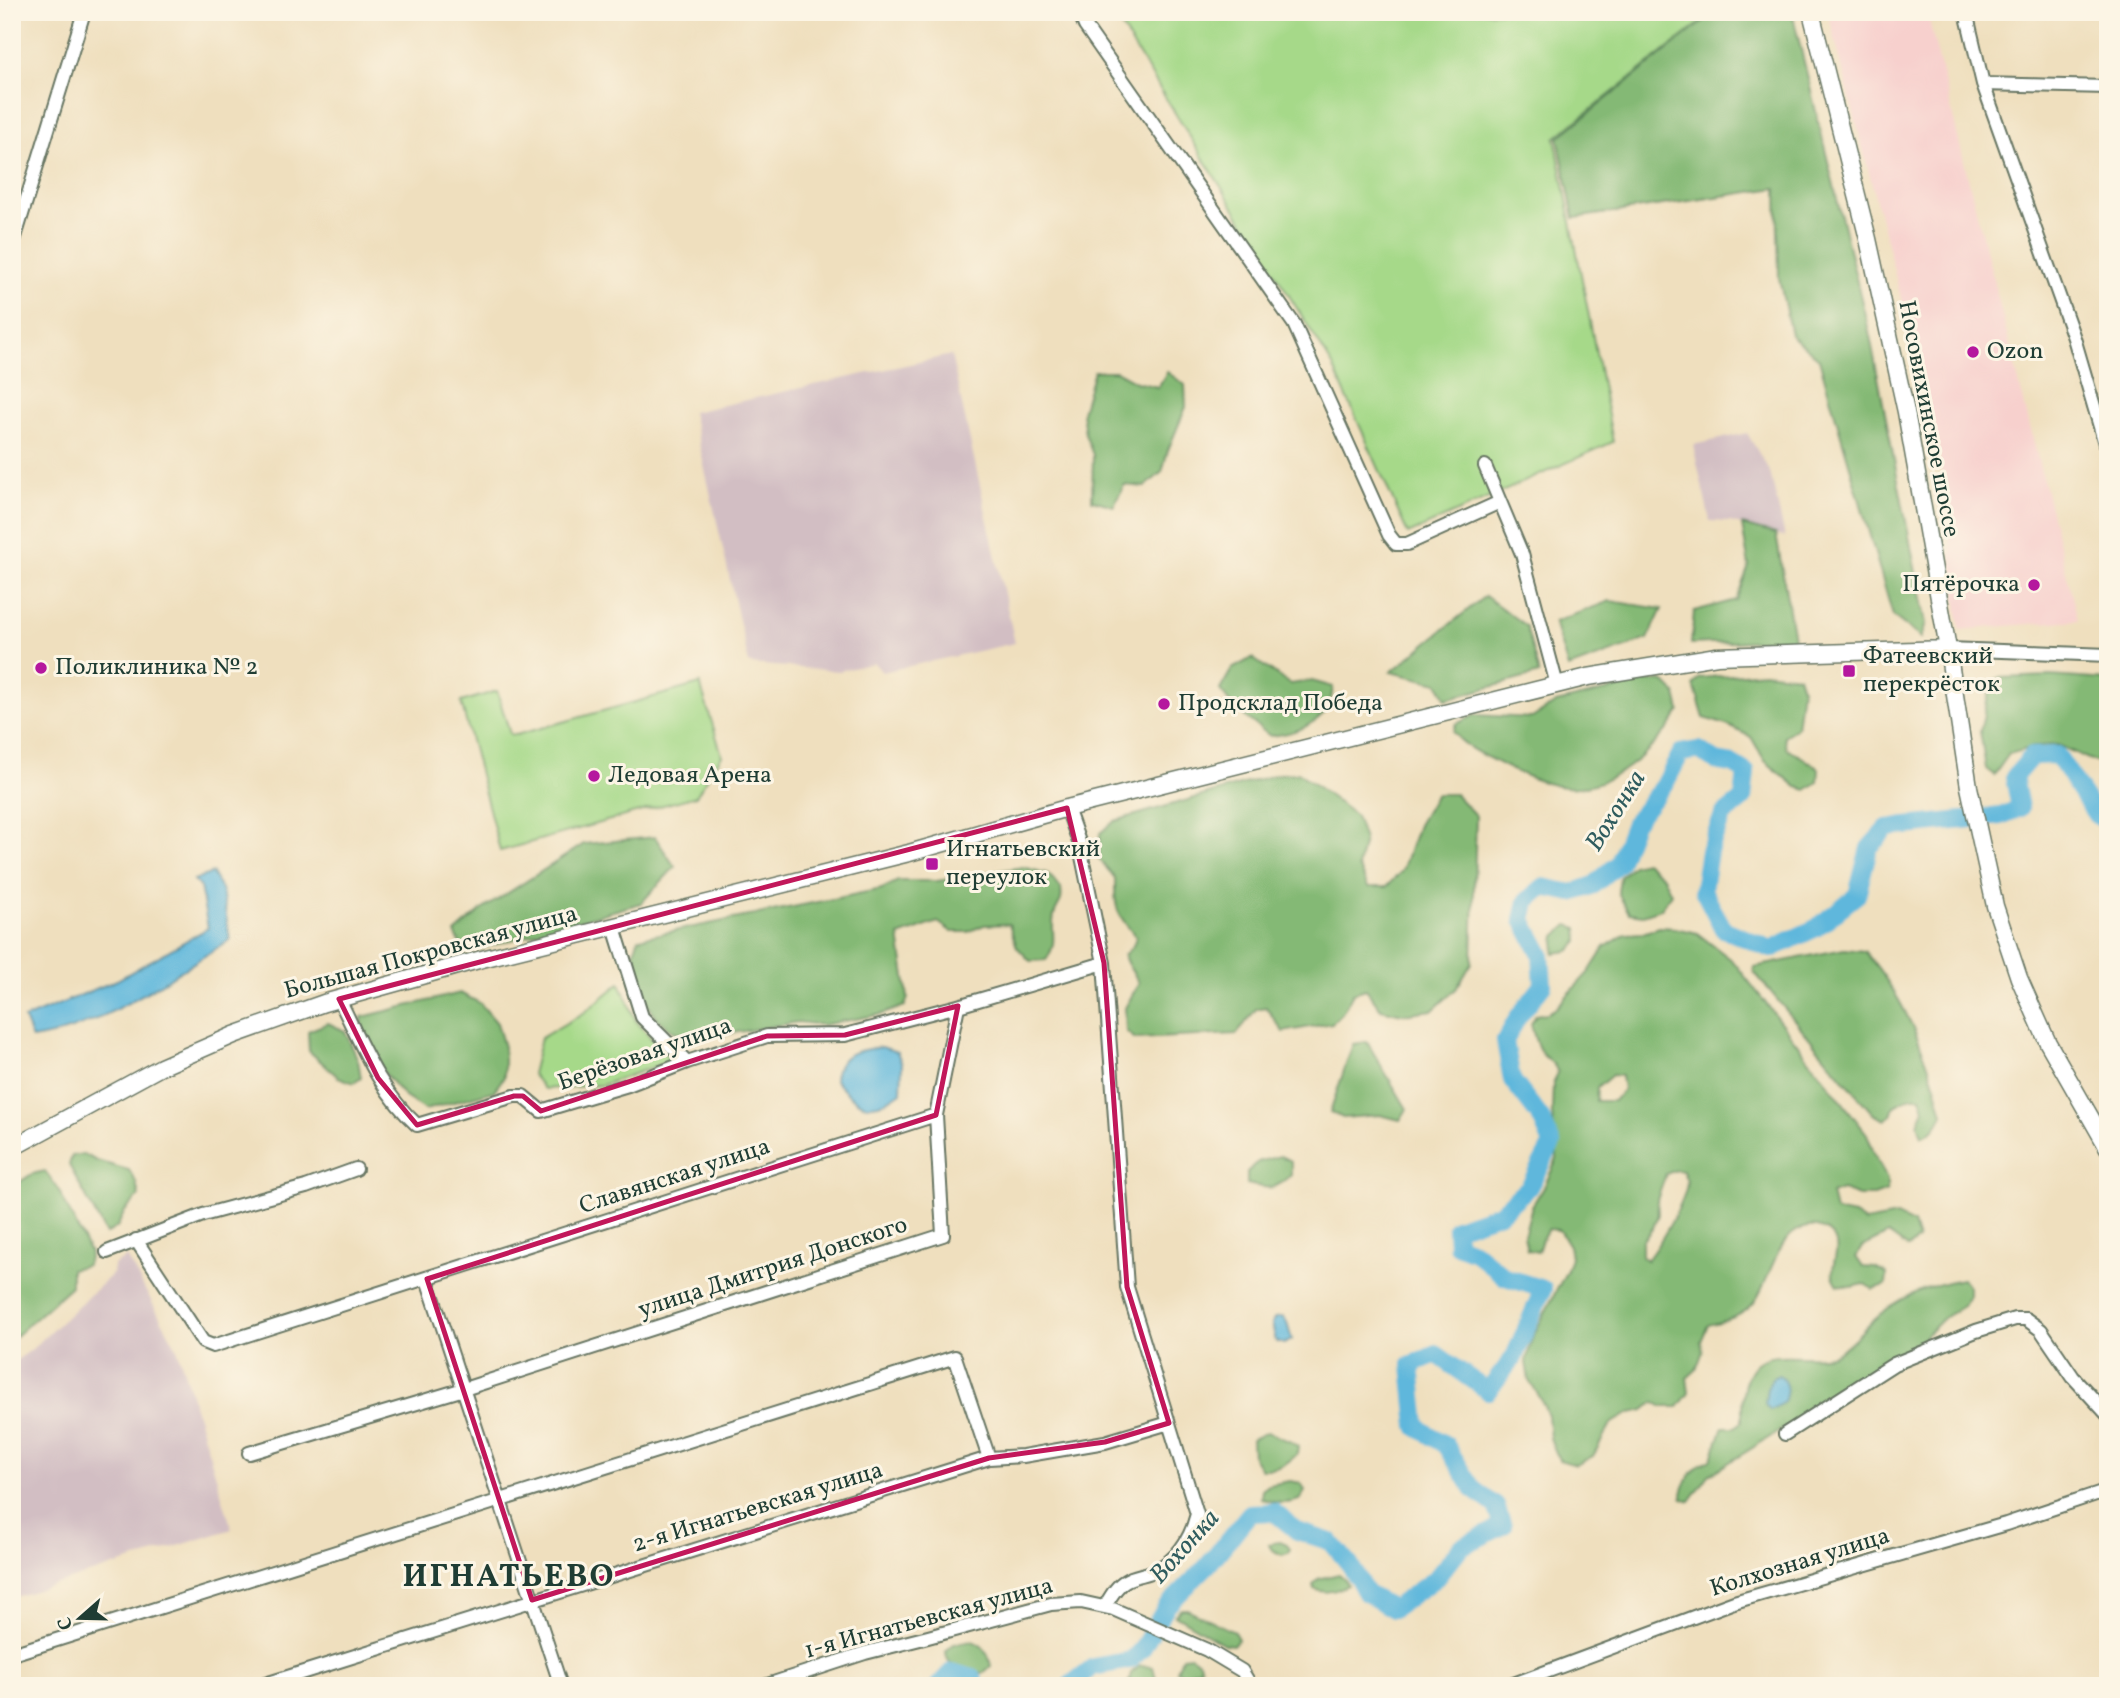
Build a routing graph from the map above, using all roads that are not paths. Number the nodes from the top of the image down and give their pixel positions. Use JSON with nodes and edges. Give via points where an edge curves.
{"nodes":[{"id":1,"x":84,"y":12,"type":"edge"},
{"id":2,"x":1079,"y":12,"type":"edge"},
{"id":3,"x":1811,"y":12,"type":"edge"},
{"id":4,"x":1966,"y":12,"type":"edge"},
{"id":5,"x":1983,"y":85,"type":"junction"},
{"id":6,"x":2108,"y":87,"type":"edge"},
{"id":7,"x":12,"y":247,"type":"edge"},
{"id":8,"x":2108,"y":454,"type":"edge"},
{"id":9,"x":1485,"y":466,"type":"dead end"},
{"id":10,"x":1500,"y":502,"type":"junction"},
{"id":11,"x":1948,"y":649,"type":"junction"},
{"id":12,"x":2108,"y":655,"type":"edge"},
{"id":13,"x":1557,"y":685,"type":"junction"},
{"id":14,"x":1067,"y":808,"type":"junction"},
{"id":15,"x":614,"y":927,"type":"junction"},
{"id":16,"x":1104,"y":963,"type":"junction"},
{"id":17,"x":339,"y":999,"type":"junction"},
{"id":18,"x":958,"y":1006,"type":"junction"},
{"id":19,"x":687,"y":1062,"type":"junction"},
{"id":20,"x":936,"y":1115,"type":"junction"},
{"id":21,"x":12,"y":1148,"type":"edge"},
{"id":22,"x":2108,"y":1148,"type":"edge"},
{"id":23,"x":356,"y":1169,"type":"dead end"},
{"id":24,"x":136,"y":1240,"type":"junction"},
{"id":25,"x":107,"y":1252,"type":"dead end"},
{"id":26,"x":427,"y":1279,"type":"junction"},
{"id":27,"x":464,"y":1389,"type":"junction"},
{"id":28,"x":2108,"y":1415,"type":"edge"},
{"id":29,"x":1169,"y":1423,"type":"junction"},
{"id":30,"x":1785,"y":1434,"type":"dead end"},
{"id":31,"x":249,"y":1453,"type":"dead end"},
{"id":32,"x":989,"y":1458,"type":"junction"},
{"id":33,"x":2108,"y":1489,"type":"edge"},
{"id":34,"x":499,"y":1499,"type":"junction"},
{"id":35,"x":532,"y":1600,"type":"junction"},
{"id":36,"x":1109,"y":1607,"type":"junction"},
{"id":37,"x":12,"y":1654,"type":"edge"},
{"id":38,"x":259,"y":1686,"type":"edge"},
{"id":39,"x":561,"y":1686,"type":"edge"},
{"id":40,"x":764,"y":1686,"type":"edge"},
{"id":41,"x":1251,"y":1686,"type":"edge"},
{"id":42,"x":1508,"y":1686,"type":"edge"}],
"edges":[{"from":1,"to":7,"type":"street"},
{"from":2,"to":10,"type":"street","via":[[1294,324],[1396,544],[1407,544]]},
{"from":3,"to":11,"type":"main road","name":"Носовихинское шоссе","via":[[1906,412]]},
{"from":4,"to":5,"type":"street"},
{"from":5,"to":6,"type":"street"},
{"from":5,"to":8,"type":"street","via":[[2074,338]]},
{"from":9,"to":10,"type":"street"},
{"from":10,"to":13,"type":"street","via":[[1522,554]]},
{"from":11,"to":12,"type":"street"},
{"from":11,"to":13,"type":"main road","name":"Большая Покровская улица","via":[[1717,656]]},
{"from":11,"to":22,"type":"main road","name":"Носовихинское шоссе","via":[[1969,787],[1995,906],[2019,978],[2048,1043]]},
{"from":13,"to":14,"type":"main road","name":"Большая Покровская улица"},
{"from":14,"to":15,"type":"main road","name":"Большая Покровская улица"},
{"from":14,"to":16,"type":"street","via":[[1079,842]]},
{"from":15,"to":17,"type":"main road","name":"Большая Покровская улица"},
{"from":15,"to":19,"type":"street","via":[[642,1017]]},
{"from":16,"to":18,"type":"street"},
{"from":16,"to":29,"type":"street","via":[[1127,1287]]},
{"from":17,"to":19,"type":"street","name":"Берёзовая улица","via":[[378,1078],[417,1125],[514,1096],[523,1096],[541,1111]]},
{"from":17,"to":21,"type":"main road","name":"Большая Покровская улица","via":[[244,1031],[161,1067]]},
{"from":18,"to":19,"type":"street","name":"Берёзовая улица","via":[[845,1035],[767,1036]]},
{"from":18,"to":20,"type":"street","name":"улица Дмитрия Донского"},
{"from":20,"to":26,"type":"street","name":"Славянская улица"},
{"from":20,"to":27,"type":"street","name":"улица Дмитрия Донского","via":[[943,1235]]},
{"from":23,"to":24,"type":"street"},
{"from":24,"to":25,"type":"street"},
{"from":24,"to":26,"type":"street","name":"Славянская улица","via":[[209,1346]]},
{"from":26,"to":27,"type":"street"},
{"from":27,"to":31,"type":"street","name":"улица Дмитрия Донского"},
{"from":27,"to":34,"type":"street"},
{"from":28,"to":30,"type":"street","via":[[2073,1377],[2041,1330],[2015,1319],[1894,1364]]},
{"from":29,"to":32,"type":"street","name":"2-я Игнатьевская улица","via":[[1105,1442]]},
{"from":29,"to":36,"type":"street","via":[[1196,1514],[1192,1533],[1182,1549],[1157,1569],[1125,1581],[1112,1594]]},
{"from":32,"to":34,"type":"street","via":[[955,1357]]},
{"from":32,"to":35,"type":"street","name":"2-я Игнатьевская улица"},
{"from":33,"to":42,"type":"street","name":"Колхозная улица","via":[[2006,1524],[1734,1602]]},
{"from":34,"to":35,"type":"street"},
{"from":34,"to":37,"type":"street"},
{"from":35,"to":38,"type":"street","name":"2-я Игнатьевская улица"},
{"from":35,"to":39,"type":"street"},
{"from":36,"to":40,"type":"street","name":"1-я Игнатьевская улица","via":[[1081,1602],[1051,1604],[865,1653]]},
{"from":36,"to":41,"type":"street","name":"1-я Игнатьевская улица","via":[[1207,1650],[1242,1671]]}]}
